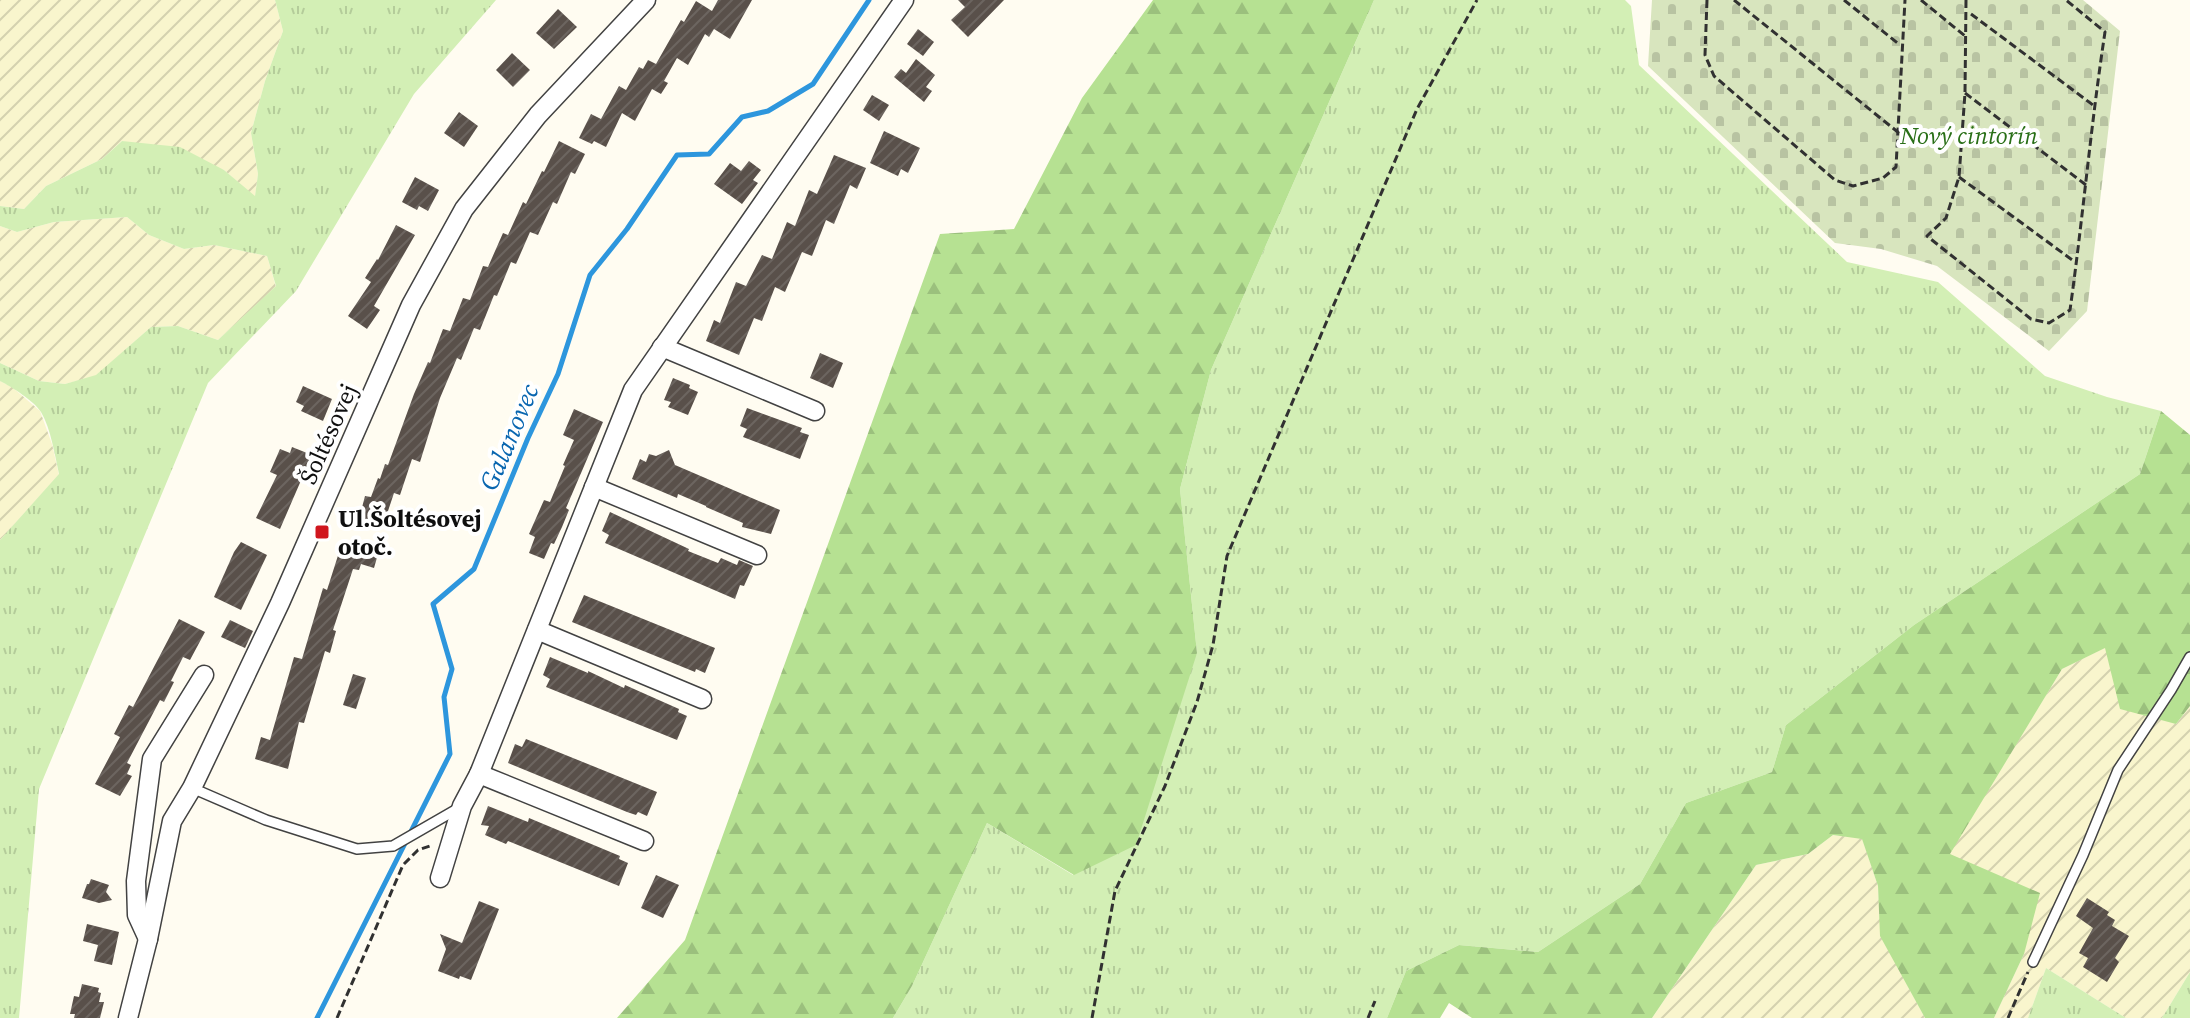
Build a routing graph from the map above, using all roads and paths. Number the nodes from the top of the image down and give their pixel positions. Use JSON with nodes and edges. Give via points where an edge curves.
{"nodes":[{"id":1,"x":646,"y":0,"type":"edge"},
{"id":2,"x":904,"y":0,"type":"edge"},
{"id":3,"x":1477,"y":0,"type":"edge"},
{"id":4,"x":1707,"y":0,"type":"edge"},
{"id":5,"x":1734,"y":0,"type":"edge"},
{"id":6,"x":1844,"y":0,"type":"edge"},
{"id":7,"x":1905,"y":0,"type":"edge"},
{"id":8,"x":1921,"y":0,"type":"edge"},
{"id":9,"x":1966,"y":0,"type":"edge"},
{"id":10,"x":2066,"y":0,"type":"edge"},
{"id":11,"x":1971,"y":14,"type":"dead end"},
{"id":12,"x":1965,"y":36,"type":"junction"},
{"id":13,"x":1902,"y":46,"type":"junction"},
{"id":14,"x":1965,"y":93,"type":"junction"},
{"id":15,"x":2094,"y":106,"type":"junction"},
{"id":16,"x":1899,"y":133,"type":"junction"},
{"id":17,"x":1959,"y":177,"type":"junction"},
{"id":18,"x":2086,"y":185,"type":"junction"},
{"id":19,"x":2077,"y":263,"type":"junction"},
{"id":20,"x":662,"y":347,"type":"junction"},
{"id":21,"x":815,"y":411,"type":"dead end"},
{"id":22,"x":594,"y":487,"type":"junction"},
{"id":23,"x":757,"y":555,"type":"dead end"},
{"id":24,"x":537,"y":630,"type":"junction"},
{"id":25,"x":2190,"y":657,"type":"edge"},
{"id":26,"x":204,"y":675,"type":"dead end"},
{"id":27,"x":702,"y":699,"type":"dead end"},
{"id":28,"x":479,"y":774,"type":"junction"},
{"id":29,"x":192,"y":788,"type":"junction"},
{"id":30,"x":462,"y":806,"type":"junction"},
{"id":31,"x":452,"y":838,"type":"junction"},
{"id":32,"x":644,"y":841,"type":"dead end"},
{"id":33,"x":440,"y":878,"type":"dead end"},
{"id":34,"x":148,"y":939,"type":"junction"},
{"id":35,"x":2033,"y":962,"type":"joint"},
{"id":36,"x":1375,"y":1001,"type":"dead end"},
{"id":37,"x":338,"y":1016,"type":"edge"},
{"id":38,"x":128,"y":1018,"type":"edge"},
{"id":39,"x":343,"y":1018,"type":"edge"},
{"id":40,"x":1092,"y":1018,"type":"edge"},
{"id":41,"x":1368,"y":1018,"type":"edge"},
{"id":42,"x":2008,"y":1018,"type":"edge"}],
"edges":[{"from":1,"to":29,"type":"street","name":"Šoltésovej","via":[[538,115],[464,209],[411,305]]},
{"from":2,"to":20,"type":"street"},
{"from":3,"to":40,"type":"path","via":[[1417,109],[1227,556],[1213,645],[1197,702],[1165,786],[1115,891]]},
{"from":4,"to":16,"type":"path","via":[[1705,55],[1714,76],[1835,180],[1853,186],[1883,178],[1896,167]]},
{"from":5,"to":16,"type":"path"},
{"from":6,"to":13,"type":"path"},
{"from":7,"to":13,"type":"path"},
{"from":8,"to":12,"type":"path"},
{"from":9,"to":12,"type":"path"},
{"from":10,"to":15,"type":"path","via":[[2105,32]]},
{"from":11,"to":15,"type":"path"},
{"from":12,"to":14,"type":"path"},
{"from":13,"to":16,"type":"path"},
{"from":14,"to":17,"type":"path"},
{"from":14,"to":18,"type":"path"},
{"from":15,"to":18,"type":"path"},
{"from":17,"to":19,"type":"path"},
{"from":17,"to":19,"type":"path","via":[[1946,218],[1927,236],[2031,319],[2049,323],[2070,310]]},
{"from":18,"to":19,"type":"path"},
{"from":20,"to":21,"type":"street"},
{"from":20,"to":22,"type":"street","via":[[633,390]]},
{"from":22,"to":23,"type":"street"},
{"from":22,"to":24,"type":"street"},
{"from":24,"to":27,"type":"street"},
{"from":24,"to":28,"type":"street"},
{"from":25,"to":35,"type":"lane","via":[[2118,770]]},
{"from":26,"to":34,"type":"street","via":[[152,759],[136,881],[137,915]]},
{"from":28,"to":30,"type":"street"},
{"from":28,"to":32,"type":"street"},
{"from":29,"to":30,"type":"lane","via":[[266,820],[357,849],[393,846]]},
{"from":29,"to":34,"type":"street","name":"Šoltésovej","via":[[172,821]]},
{"from":30,"to":31,"type":"street"},
{"from":31,"to":33,"type":"street"},
{"from":31,"to":37,"type":"path","via":[[418,850],[403,865]]},
{"from":34,"to":38,"type":"street","name":"Šoltésovej"},
{"from":35,"to":42,"type":"path"},
{"from":36,"to":41,"type":"path"},
{"from":37,"to":39,"type":"path"}]}
